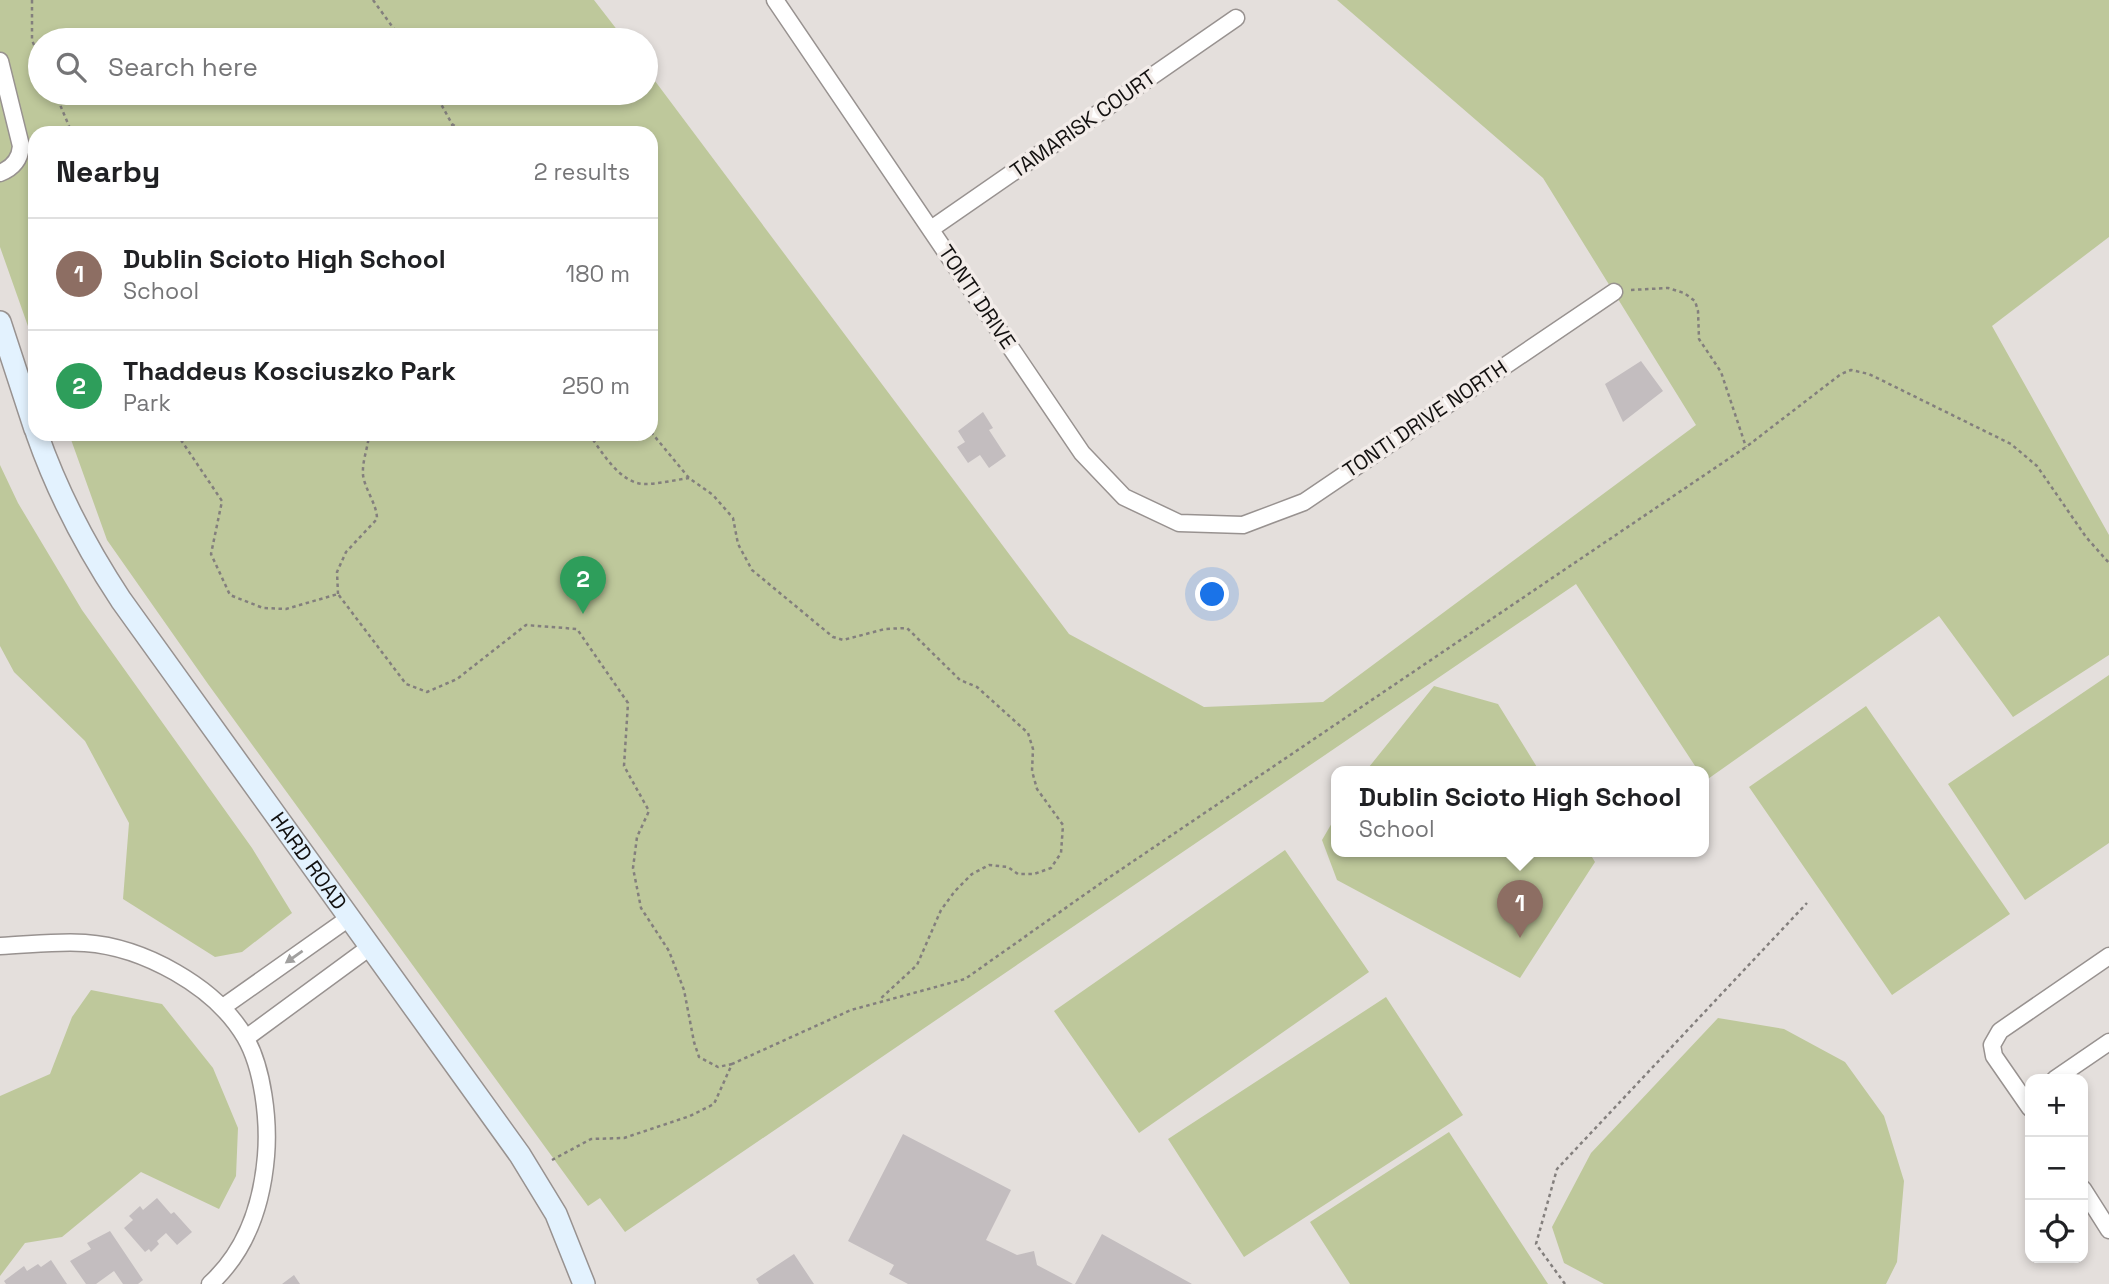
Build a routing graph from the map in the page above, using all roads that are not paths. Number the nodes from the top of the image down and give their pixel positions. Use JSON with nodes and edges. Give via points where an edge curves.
{"nodes":[{"id":1,"x":775,"y":0,"type":"edge"},
{"id":2,"x":1236,"y":18,"type":"dead end"},
{"id":3,"x":0,"y":61,"type":"edge"},
{"id":4,"x":0,"y":173,"type":"edge"},
{"id":5,"x":931,"y":229,"type":"junction"},
{"id":6,"x":1614,"y":292,"type":"road end"},
{"id":7,"x":0,"y":322,"type":"edge"},
{"id":8,"x":28,"y":408,"type":"edge"},
{"id":9,"x":39,"y":441,"type":"edge"},
{"id":10,"x":1227,"y":525,"type":"joint"},
{"id":11,"x":349,"y":918,"type":"junction"},
{"id":12,"x":0,"y":946,"type":"edge"},
{"id":13,"x":370,"y":947,"type":"junction"},
{"id":14,"x":2109,"y":956,"type":"edge"},
{"id":15,"x":223,"y":1007,"type":"junction"},
{"id":16,"x":246,"y":1038,"type":"junction"},
{"id":17,"x":2109,"y":1042,"type":"edge"},
{"id":18,"x":2062,"y":1074,"type":"edge"},
{"id":19,"x":2025,"y":1097,"type":"edge"},
{"id":20,"x":2088,"y":1197,"type":"edge"},
{"id":21,"x":2109,"y":1230,"type":"edge"},
{"id":22,"x":210,"y":1284,"type":"edge"},
{"id":23,"x":584,"y":1284,"type":"edge"}],
"edges":[{"from":1,"to":5,"type":"street","name":"TONTI DRIVE"},
{"from":2,"to":5,"type":"street","name":"TAMARISK COURT"},
{"from":3,"to":4,"type":"street","via":[[21,146],[15,163]]},
{"from":5,"to":10,"type":"street","name":"TONTI DRIVE","via":[[1082,453],[1124,497],[1179,523]]},
{"from":6,"to":10,"type":"street","name":"TONTI DRIVE NORTH","via":[[1304,502],[1243,525]]},
{"from":7,"to":8,"type":"main road"},
{"from":9,"to":11,"type":"main road","name":"HARD ROAD","via":[[94,559]]},
{"from":11,"to":13,"type":"main road","name":"HARD ROAD"},
{"from":11,"to":15,"type":"street","one_way":true},
{"from":12,"to":15,"type":"street","via":[[86,943],[133,952],[180,975]]},
{"from":13,"to":16,"type":"street"},
{"from":13,"to":23,"type":"main road","name":"HARD ROAD","via":[[541,1187],[570,1243]]},
{"from":14,"to":19,"type":"street","via":[[2000,1031],[1992,1045],[1994,1056]]},
{"from":15,"to":16,"type":"street"},
{"from":16,"to":22,"type":"street","via":[[264,1095],[264,1177],[240,1247]]},
{"from":17,"to":18,"type":"street"},
{"from":20,"to":21,"type":"street"}]}
